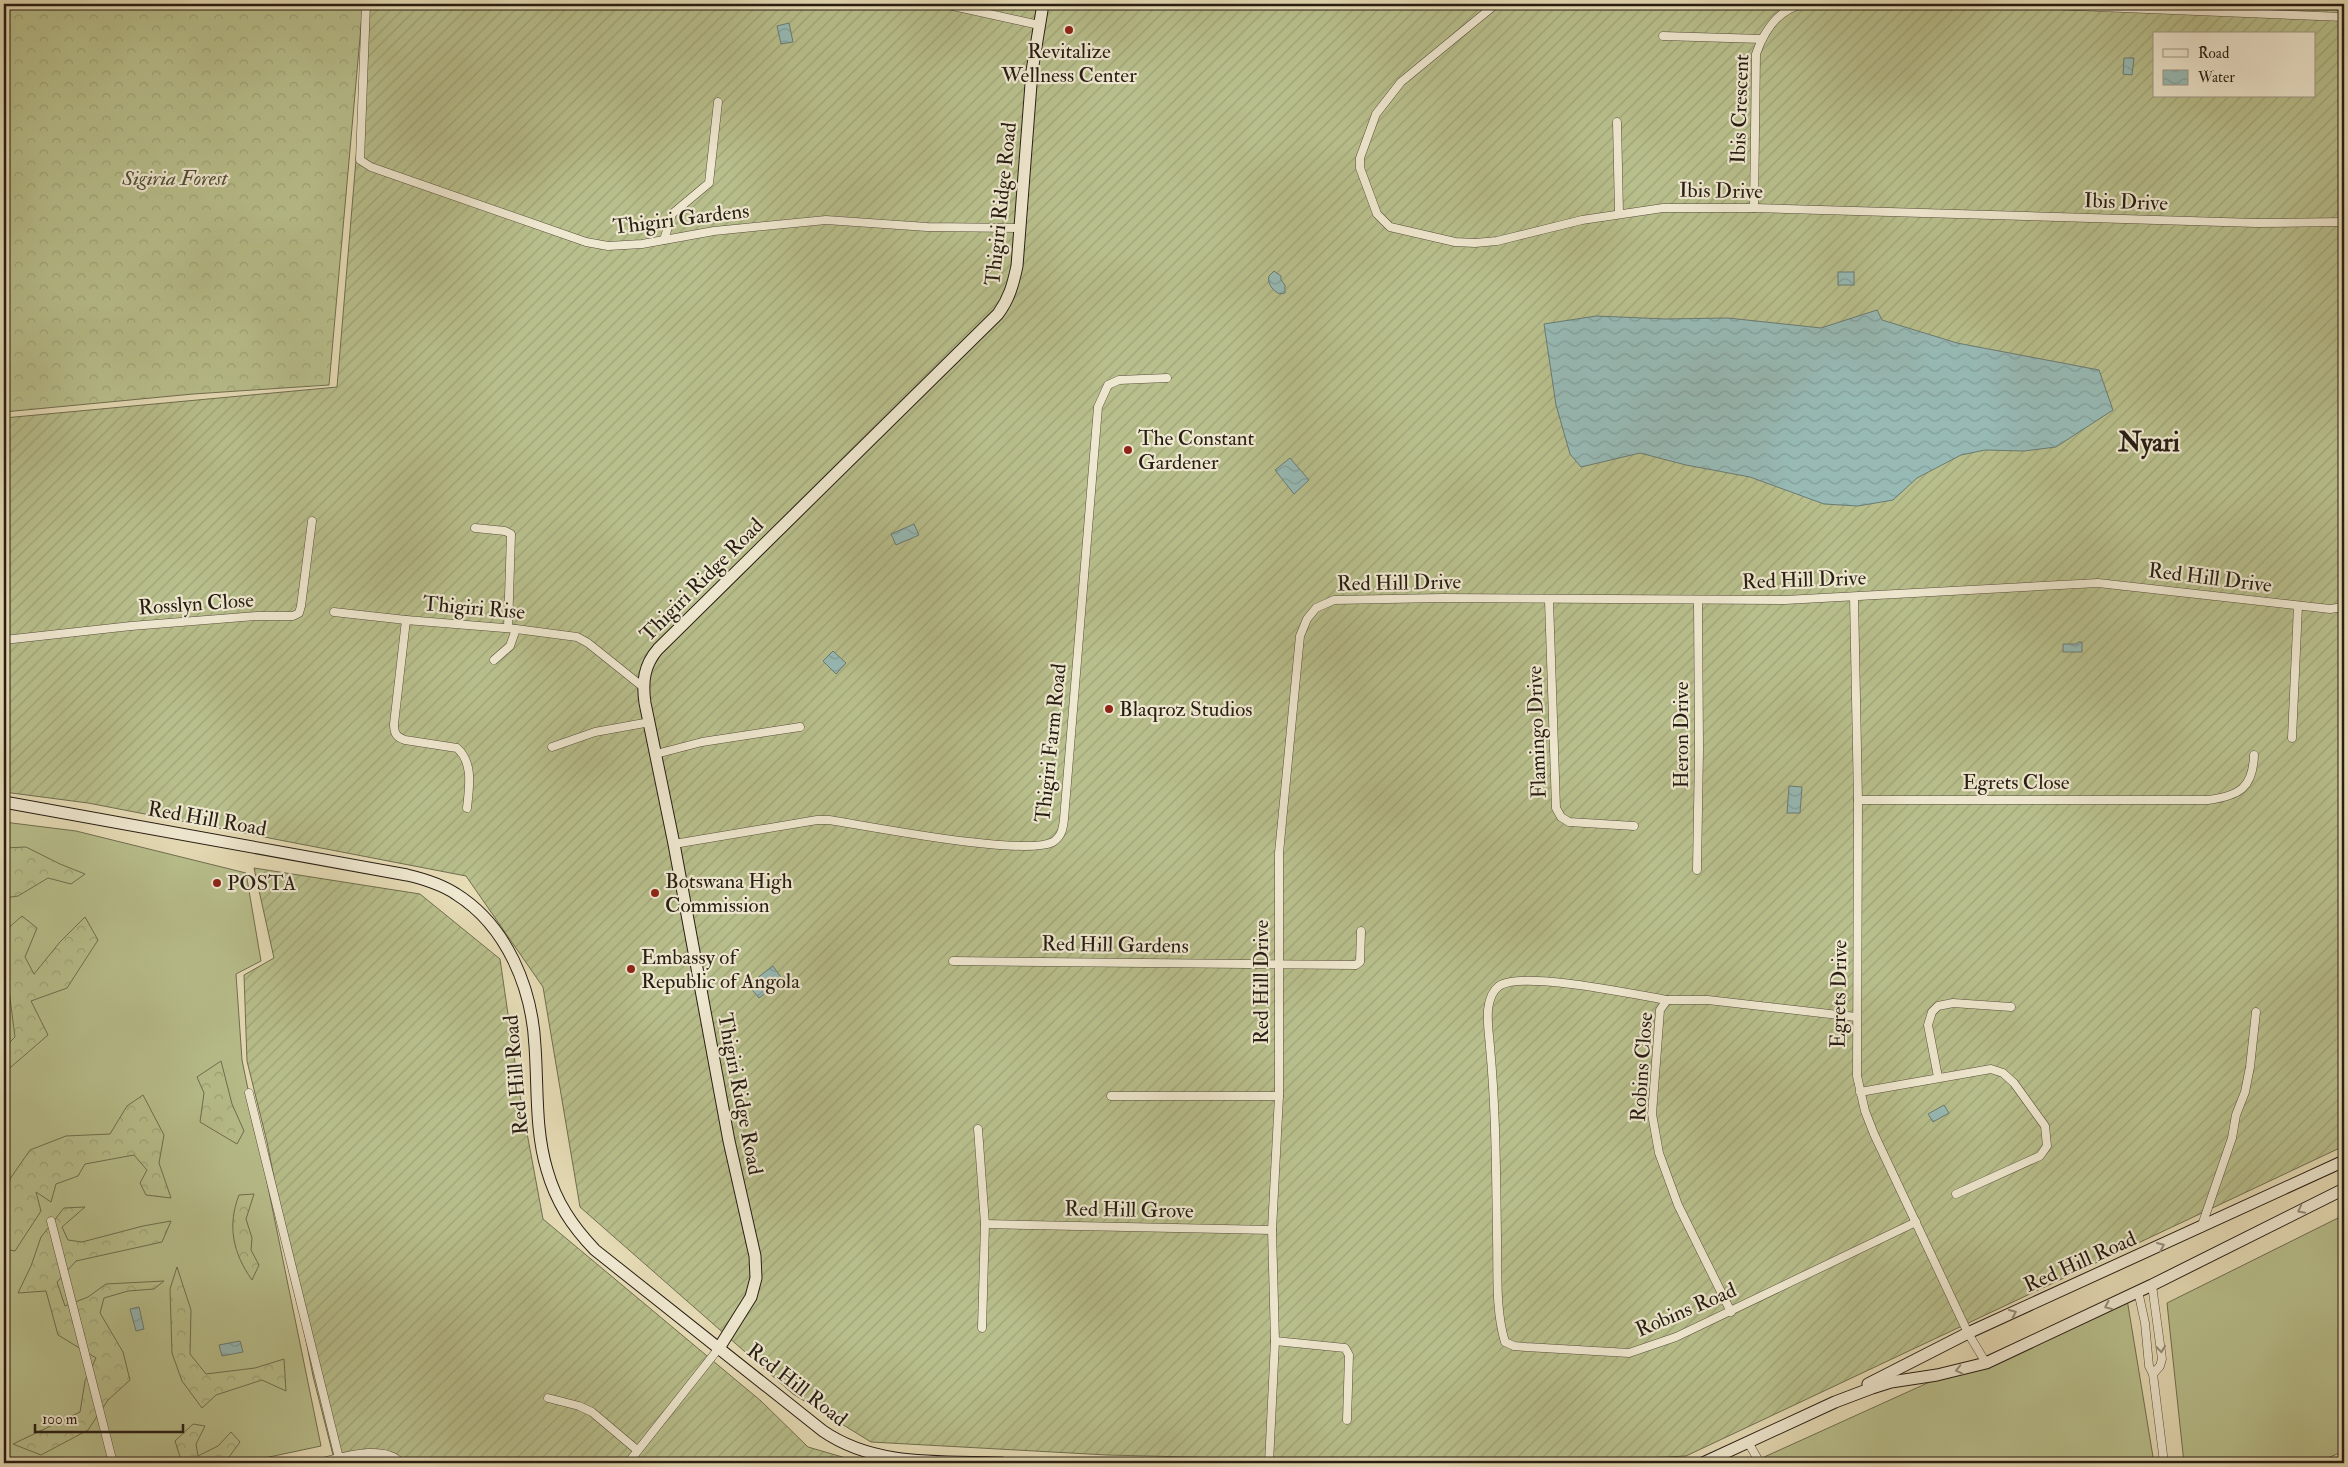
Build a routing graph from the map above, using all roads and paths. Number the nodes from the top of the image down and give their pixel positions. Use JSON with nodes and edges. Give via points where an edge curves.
{"nodes":[{"id":1,"x":366,"y":4,"type":"edge"},
{"id":2,"x":944,"y":4,"type":"edge"},
{"id":3,"x":1043,"y":4,"type":"edge"},
{"id":4,"x":1496,"y":4,"type":"edge"},
{"id":5,"x":1805,"y":4,"type":"edge"},
{"id":6,"x":2024,"y":4,"type":"edge"},
{"id":7,"x":2122,"y":6,"type":"edge"},
{"id":8,"x":2344,"y":17,"type":"edge"},
{"id":9,"x":1039,"y":25,"type":"junction"},
{"id":10,"x":1663,"y":36,"type":"dead end"},
{"id":11,"x":1762,"y":39,"type":"junction"},
{"id":12,"x":718,"y":102,"type":"dead end"},
{"id":13,"x":1617,"y":122,"type":"dead end"},
{"id":14,"x":1754,"y":208,"type":"junction"},
{"id":15,"x":1619,"y":213,"type":"junction"},
{"id":16,"x":2344,"y":222,"type":"edge"},
{"id":17,"x":1021,"y":228,"type":"junction"},
{"id":18,"x":664,"y":240,"type":"junction"},
{"id":19,"x":1167,"y":378,"type":"dead end"},
{"id":20,"x":312,"y":521,"type":"dead end"},
{"id":21,"x":475,"y":528,"type":"dead end"},
{"id":22,"x":1854,"y":597,"type":"junction"},
{"id":23,"x":1549,"y":600,"type":"junction"},
{"id":24,"x":1698,"y":601,"type":"junction"},
{"id":25,"x":2298,"y":606,"type":"junction"},
{"id":26,"x":2344,"y":607,"type":"edge"},
{"id":27,"x":334,"y":612,"type":"dead end"},
{"id":28,"x":406,"y":620,"type":"junction"},
{"id":29,"x":508,"y":628,"type":"junction"},
{"id":30,"x":516,"y":629,"type":"junction"},
{"id":31,"x":4,"y":640,"type":"edge"},
{"id":32,"x":494,"y":660,"type":"dead end"},
{"id":33,"x":643,"y":687,"type":"junction"},
{"id":34,"x":650,"y":722,"type":"junction"},
{"id":35,"x":800,"y":727,"type":"dead end"},
{"id":36,"x":2292,"y":738,"type":"dead end"},
{"id":37,"x":552,"y":747,"type":"dead end"},
{"id":38,"x":656,"y":754,"type":"junction"},
{"id":39,"x":2254,"y":756,"type":"dead end"},
{"id":40,"x":1858,"y":800,"type":"junction"},
{"id":41,"x":4,"y":802,"type":"edge"},
{"id":42,"x":467,"y":808,"type":"dead end"},
{"id":43,"x":1634,"y":826,"type":"dead end"},
{"id":44,"x":674,"y":844,"type":"junction"},
{"id":45,"x":1697,"y":870,"type":"dead end"},
{"id":46,"x":1361,"y":931,"type":"dead end"},
{"id":47,"x":952,"y":961,"type":"dead end"},
{"id":48,"x":1278,"y":964,"type":"junction"},
{"id":49,"x":1667,"y":1000,"type":"junction"},
{"id":50,"x":2011,"y":1007,"type":"dead end"},
{"id":51,"x":2256,"y":1012,"type":"dead end"},
{"id":52,"x":1856,"y":1017,"type":"junction"},
{"id":53,"x":1938,"y":1077,"type":"junction"},
{"id":54,"x":249,"y":1092,"type":"dead end"},
{"id":55,"x":1860,"y":1092,"type":"junction"},
{"id":56,"x":1110,"y":1096,"type":"dead end"},
{"id":57,"x":1279,"y":1096,"type":"junction"},
{"id":58,"x":978,"y":1129,"type":"dead end"},
{"id":59,"x":2344,"y":1161,"type":"edge"},
{"id":60,"x":2344,"y":1188,"type":"edge"},
{"id":61,"x":1956,"y":1194,"type":"dead end"},
{"id":62,"x":51,"y":1221,"type":"dead end"},
{"id":63,"x":1916,"y":1222,"type":"junction"},
{"id":64,"x":985,"y":1224,"type":"junction"},
{"id":65,"x":2202,"y":1228,"type":"junction"},
{"id":66,"x":1272,"y":1230,"type":"junction"},
{"id":67,"x":2152,"y":1285,"type":"junction"},
{"id":68,"x":2138,"y":1291,"type":"junction"},
{"id":69,"x":1731,"y":1312,"type":"junction"},
{"id":70,"x":982,"y":1328,"type":"dead end"},
{"id":71,"x":1968,"y":1333,"type":"junction"},
{"id":72,"x":1274,"y":1341,"type":"junction"},
{"id":73,"x":719,"y":1348,"type":"junction"},
{"id":74,"x":1986,"y":1363,"type":"junction"},
{"id":75,"x":2153,"y":1374,"type":"junction"},
{"id":76,"x":548,"y":1398,"type":"dead end"},
{"id":77,"x":1834,"y":1402,"type":"junction"},
{"id":78,"x":1347,"y":1420,"type":"dead end"},
{"id":79,"x":1748,"y":1442,"type":"junction"},
{"id":80,"x":637,"y":1450,"type":"junction"},
{"id":81,"x":339,"y":1458,"type":"junction"},
{"id":82,"x":112,"y":1463,"type":"edge"},
{"id":83,"x":318,"y":1463,"type":"edge"},
{"id":84,"x":401,"y":1463,"type":"edge"},
{"id":85,"x":628,"y":1463,"type":"edge"},
{"id":86,"x":1002,"y":1463,"type":"edge"},
{"id":87,"x":1269,"y":1463,"type":"edge"},
{"id":88,"x":1703,"y":1463,"type":"edge"},
{"id":89,"x":1760,"y":1463,"type":"edge"},
{"id":90,"x":2164,"y":1463,"type":"edge"}],
"edges":[{"from":1,"to":18,"type":"street","name":"Thigiri Gardens","via":[[360,160],[370,167],[586,242],[608,246]]},
{"from":2,"to":9,"type":"street"},
{"from":3,"to":9,"type":"main road","name":"Thigiri Ridge Road"},
{"from":4,"to":15,"type":"street","name":"Ibis Drive","via":[[1401,82],[1376,114],[1360,158],[1360,168],[1377,214],[1390,227],[1455,242],[1474,243],[1497,241]]},
{"from":5,"to":11,"type":"street","name":"Ibis Crescent","via":[[1788,10],[1771,24]]},
{"from":6,"to":7,"type":"street"},
{"from":7,"to":8,"type":"street"},
{"from":9,"to":17,"type":"main road","name":"Thigiri Ridge Road","via":[[1032,71]]},
{"from":10,"to":11,"type":"street"},
{"from":11,"to":14,"type":"street","name":"Ibis Crescent","via":[[1756,54]]},
{"from":12,"to":18,"type":"street","via":[[711,179],[672,214]]},
{"from":13,"to":15,"type":"street"},
{"from":14,"to":15,"type":"street","name":"Ibis Drive","via":[[1663,208]]},
{"from":14,"to":16,"type":"street","name":"Ibis Drive","via":[[2256,223]]},
{"from":17,"to":18,"type":"street","name":"Thigiri Gardens","via":[[927,227],[826,220],[714,231]]},
{"from":17,"to":33,"type":"main road","name":"Thigiri Ridge Road","via":[[1011,292],[998,314],[658,649],[649,661]]},
{"from":19,"to":44,"type":"street","name":"Thigiri Farm Road","via":[[1119,380],[1108,385],[1098,407],[1063,831],[1058,837],[1041,846],[1019,847],[817,820]]},
{"from":20,"to":31,"type":"street","name":"Rosslyn Close","via":[[301,606],[293,616],[131,626]]},
{"from":21,"to":29,"type":"street","via":[[505,530],[511,534]]},
{"from":22,"to":24,"type":"street","name":"Red Hill Drive"},
{"from":22,"to":25,"type":"street","name":"Red Hill Drive","via":[[2098,583]]},
{"from":22,"to":40,"type":"street","name":"Egrets Drive"},
{"from":23,"to":24,"type":"street","name":"Red Hill Drive"},
{"from":23,"to":43,"type":"street","name":"Flamingo Drive","via":[[1556,808],[1569,822]]},
{"from":23,"to":48,"type":"street","name":"Red Hill Drive","via":[[1334,600],[1312,612],[1300,636],[1295,681],[1279,853]]},
{"from":24,"to":45,"type":"street","name":"Heron Drive"},
{"from":25,"to":26,"type":"street","name":"Red Hill Drive"},
{"from":25,"to":36,"type":"street"},
{"from":27,"to":28,"type":"street"},
{"from":28,"to":29,"type":"street","name":"Thigiri Rise"},
{"from":28,"to":42,"type":"street","name":"Thigiri Rise","via":[[394,724],[396,734],[404,740],[457,748],[462,753],[470,778]]},
{"from":29,"to":30,"type":"street","name":"Thigiri Rise"},
{"from":30,"to":32,"type":"street","via":[[510,646]]},
{"from":30,"to":33,"type":"street","name":"Thigiri Rise","via":[[577,637]]},
{"from":33,"to":34,"type":"main road","name":"Thigiri Ridge Road"},
{"from":34,"to":37,"type":"street","via":[[595,732]]},
{"from":34,"to":38,"type":"main road","name":"Thigiri Ridge Road"},
{"from":35,"to":38,"type":"street","via":[[702,742]]},
{"from":38,"to":44,"type":"main road","name":"Thigiri Ridge Road"},
{"from":39,"to":40,"type":"street","name":"Egrets Close","via":[[2254,770],[2248,784],[2224,798],[2208,800]]},
{"from":40,"to":52,"type":"street","name":"Egrets Drive"},
{"from":41,"to":73,"type":"main road","name":"Red Hill Road","via":[[407,875],[435,882],[457,894],[502,940],[522,980],[532,1018],[540,1138],[547,1170],[562,1210],[595,1250]]},
{"from":44,"to":73,"type":"main road","name":"Thigiri Ridge Road","via":[[756,1268],[751,1297]]},
{"from":46,"to":48,"type":"street","name":"Red Hill Gardens","via":[[1360,962],[1356,965]]},
{"from":47,"to":48,"type":"street","name":"Red Hill Gardens"},
{"from":48,"to":57,"type":"street","name":"Red Hill Drive"},
{"from":49,"to":52,"type":"street","name":"Robins Close","via":[[1708,1000]]},
{"from":49,"to":69,"type":"street","name":"Robins Close","via":[[1660,1010],[1652,1114],[1659,1153],[1678,1205]]},
{"from":49,"to":69,"type":"street","name":"Robins Road","via":[[1540,981],[1513,981],[1500,986],[1491,996],[1488,1017],[1494,1073],[1501,1328],[1505,1342],[1514,1346],[1629,1353],[1666,1342]]},
{"from":50,"to":53,"type":"street","via":[[1953,1003],[1938,1006],[1932,1012],[1928,1025]]},
{"from":51,"to":65,"type":"street","via":[[2245,1092]]},
{"from":52,"to":55,"type":"street","name":"Egrets Drive"},
{"from":53,"to":55,"type":"street"},
{"from":53,"to":61,"type":"street","via":[[1991,1069],[2003,1073],[2045,1126],[2047,1136],[2047,1146],[2040,1156]]},
{"from":54,"to":81,"type":"street"},
{"from":55,"to":63,"type":"street","name":"Egrets Drive","via":[[1874,1134]]},
{"from":56,"to":57,"type":"street"},
{"from":57,"to":66,"type":"street","name":"Red Hill Drive"},
{"from":58,"to":64,"type":"street"},
{"from":59,"to":65,"type":"main road","name":"Red Hill Road"},
{"from":60,"to":67,"type":"main road","name":"Red Hill Road","one_way":true},
{"from":62,"to":82,"type":"street"},
{"from":63,"to":69,"type":"street","name":"Robins Road"},
{"from":63,"to":71,"type":"street","name":"Egrets Drive"},
{"from":64,"to":66,"type":"street","name":"Red Hill Grove"},
{"from":64,"to":70,"type":"street"},
{"from":71,"to":65,"type":"main road","name":"Red Hill Road","one_way":true},
{"from":66,"to":72,"type":"street","name":"Red Hill Drive"},
{"from":67,"to":68,"type":"main road","name":"Red Hill Road"},
{"from":67,"to":75,"type":"street","one_way":true,"via":[[2162,1359]]},
{"from":68,"to":74,"type":"main road","name":"Red Hill Road","one_way":true},
{"from":68,"to":75,"type":"street","via":[[2149,1366]]},
{"from":71,"to":74,"type":"street","name":"Egrets Drive"},
{"from":71,"to":77,"type":"main road","name":"Red Hill Road"},
{"from":72,"to":78,"type":"street","via":[[1339,1346],[1347,1350]]},
{"from":72,"to":87,"type":"street","name":"Red Hill Drive"},
{"from":73,"to":80,"type":"street"},
{"from":73,"to":86,"type":"main road","name":"Red Hill Road","via":[[823,1431],[848,1446],[893,1459]]},
{"from":74,"to":77,"type":"main road","name":"Red Hill Road","one_way":true,"via":[[1891,1382]]},
{"from":75,"to":90,"type":"street"},
{"from":76,"to":80,"type":"street","via":[[592,1412]]},
{"from":77,"to":79,"type":"main road","name":"Red Hill Road"},
{"from":79,"to":88,"type":"main road","name":"Red Hill Road"},
{"from":79,"to":89,"type":"street"},
{"from":80,"to":85,"type":"street"},
{"from":81,"to":83,"type":"street"},
{"from":81,"to":84,"type":"street","via":[[368,1453],[388,1454]]}]}
